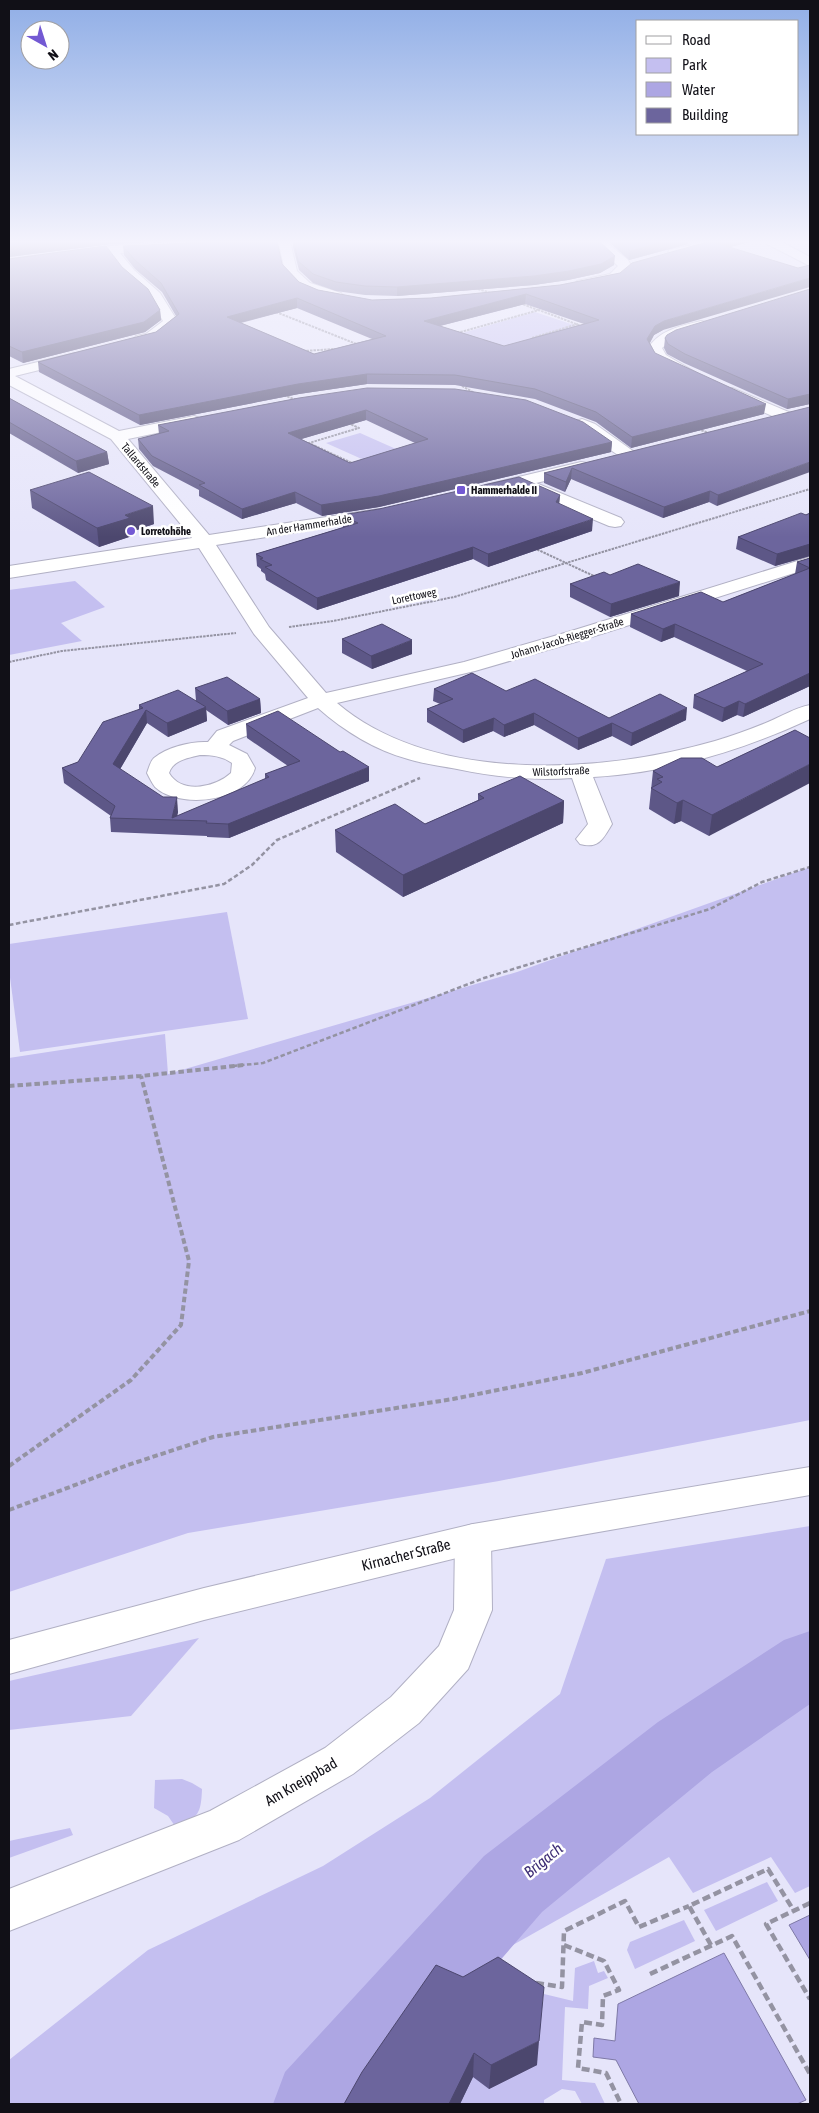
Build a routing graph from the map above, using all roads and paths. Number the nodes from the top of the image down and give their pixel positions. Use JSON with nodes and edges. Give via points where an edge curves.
{"nodes":[{"id":1,"x":139,"y":340,"type":"edge"},
{"id":2,"x":347,"y":340,"type":"edge"},
{"id":3,"x":661,"y":340,"type":"edge"},
{"id":4,"x":125,"y":344,"type":"edge"},
{"id":5,"x":355,"y":348,"type":"edge"},
{"id":6,"x":337,"y":349,"type":"edge"},
{"id":7,"x":299,"y":352,"type":"edge"},
{"id":8,"x":87,"y":354,"type":"edge"},
{"id":9,"x":9,"y":373,"type":"edge"},
{"id":10,"x":9,"y":379,"type":"edge"},
{"id":11,"x":701,"y":380,"type":"edge"},
{"id":12,"x":459,"y":385,"type":"edge"},
{"id":13,"x":718,"y":387,"type":"edge"},
{"id":14,"x":281,"y":394,"type":"edge"},
{"id":15,"x":478,"y":395,"type":"edge"},
{"id":16,"x":299,"y":402,"type":"edge"},
{"id":17,"x":802,"y":412,"type":"edge"},
{"id":18,"x":785,"y":416,"type":"junction"},
{"id":19,"x":212,"y":418,"type":"edge"},
{"id":20,"x":565,"y":418,"type":"edge"},
{"id":21,"x":342,"y":421,"type":"edge"},
{"id":22,"x":693,"y":427,"type":"edge"},
{"id":23,"x":712,"y":434,"type":"joint"},
{"id":24,"x":117,"y":436,"type":"junction"},
{"id":25,"x":646,"y":450,"type":"edge"},
{"id":26,"x":610,"y":459,"type":"junction"},
{"id":27,"x":359,"y":466,"type":"edge"},
{"id":28,"x":521,"y":482,"type":"junction"},
{"id":29,"x":810,"y":489,"type":"edge"},
{"id":30,"x":473,"y":493,"type":"edge"},
{"id":31,"x":397,"y":510,"type":"edge"},
{"id":32,"x":615,"y":522,"type":"dead end"},
{"id":33,"x":205,"y":542,"type":"junction"},
{"id":34,"x":531,"y":547,"type":"edge"},
{"id":35,"x":810,"y":562,"type":"edge"},
{"id":36,"x":566,"y":563,"type":"junction"},
{"id":37,"x":9,"y":572,"type":"edge"},
{"id":38,"x":601,"y":580,"type":"edge"},
{"id":39,"x":261,"y":630,"type":"junction"},
{"id":40,"x":9,"y":662,"type":"edge"},
{"id":41,"x":321,"y":700,"type":"junction"},
{"id":42,"x":810,"y":711,"type":"edge"},
{"id":43,"x":214,"y":749,"type":"dead end"},
{"id":44,"x":454,"y":763,"type":"junction"},
{"id":45,"x":580,"y":771,"type":"junction"},
{"id":46,"x":588,"y":839,"type":"dead end"},
{"id":47,"x":810,"y":866,"type":"edge"},
{"id":48,"x":9,"y":925,"type":"edge"},
{"id":49,"x":141,"y":1076,"type":"junction"},
{"id":50,"x":9,"y":1086,"type":"edge"},
{"id":51,"x":810,"y":1311,"type":"edge"},
{"id":52,"x":9,"y":1466,"type":"edge"},
{"id":53,"x":810,"y":1481,"type":"edge"},
{"id":54,"x":9,"y":1510,"type":"edge"},
{"id":55,"x":473,"y":1539,"type":"junction"},
{"id":56,"x":9,"y":1657,"type":"edge"},
{"id":57,"x":810,"y":1903,"type":"edge"},
{"id":58,"x":689,"y":1906,"type":"junction"},
{"id":59,"x":9,"y":1910,"type":"edge"},
{"id":60,"x":794,"y":1911,"type":"junction"},
{"id":61,"x":564,"y":1945,"type":"junction"},
{"id":62,"x":711,"y":1945,"type":"junction"},
{"id":63,"x":650,"y":1974,"type":"dead end"},
{"id":64,"x":528,"y":1982,"type":"edge"},
{"id":65,"x":810,"y":1999,"type":"edge"},
{"id":66,"x":810,"y":2074,"type":"edge"},
{"id":67,"x":621,"y":2104,"type":"edge"}],
"edges":[{"from":1,"to":4,"type":"street"},
{"from":2,"to":5,"type":"path","via":[[365,347]]},
{"from":3,"to":11,"type":"street","via":[[655,348],[660,358]]},
{"from":6,"to":7,"type":"path"},
{"from":8,"to":9,"type":"street"},
{"from":10,"to":24,"type":"street","name":"Tallardstraße"},
{"from":12,"to":15,"type":"path"},
{"from":13,"to":18,"type":"street"},
{"from":14,"to":16,"type":"path"},
{"from":17,"to":18,"type":"street"},
{"from":18,"to":23,"type":"street"},
{"from":19,"to":24,"type":"street"},
{"from":20,"to":26,"type":"street","via":[[589,427]]},
{"from":21,"to":27,"type":"path","via":[[359,428],[309,443]]},
{"from":22,"to":23,"type":"path"},
{"from":24,"to":33,"type":"street","name":"Tallardstraße"},
{"from":25,"to":26,"type":"street"},
{"from":26,"to":28,"type":"street"},
{"from":28,"to":30,"type":"street"},
{"from":28,"to":32,"type":"street"},
{"from":29,"to":36,"type":"path","name":"Lorettoweg"},
{"from":31,"to":33,"type":"street","name":"An der Hammerhalde"},
{"from":33,"to":37,"type":"street","name":"An der Hammerhalde"},
{"from":33,"to":39,"type":"street","name":"Wilstorfstraße"},
{"from":34,"to":36,"type":"path"},
{"from":35,"to":41,"type":"street","name":"Johann-Jacob-Riegger-Straße","via":[[495,659]]},
{"from":36,"to":38,"type":"path"},
{"from":36,"to":39,"type":"path","name":"Lorettoweg","via":[[454,597],[333,621]]},
{"from":39,"to":40,"type":"path","name":"Lorettoweg","via":[[62,651]]},
{"from":39,"to":41,"type":"street","name":"Wilstorfstraße"},
{"from":41,"to":43,"type":"street","via":[[225,736]]},
{"from":41,"to":44,"type":"street","name":"Wilstorfstraße","via":[[343,719],[371,736],[414,754]]},
{"from":42,"to":45,"type":"street","name":"Wilstorfstraße","via":[[722,746],[668,759]]},
{"from":44,"to":45,"type":"street","name":"Wilstorfstraße","via":[[501,771]]},
{"from":44,"to":48,"type":"path","via":[[277,840],[252,865],[224,884]]},
{"from":45,"to":46,"type":"street","via":[[600,824]]},
{"from":47,"to":49,"type":"path","via":[[762,882],[710,909],[484,978],[263,1063]]},
{"from":49,"to":50,"type":"path"},
{"from":49,"to":52,"type":"path","via":[[189,1261],[181,1325],[131,1380]]},
{"from":51,"to":54,"type":"path","via":[[582,1373],[453,1399],[213,1437]]},
{"from":53,"to":55,"type":"street","name":"Kirnacher Straße"},
{"from":55,"to":56,"type":"street","name":"Kirnacher Straße","via":[[204,1604]]},
{"from":55,"to":59,"type":"street","name":"Am Kneippbad","via":[[474,1610],[454,1657],[405,1710],[339,1761],[224,1826]]},
{"from":57,"to":60,"type":"path"},
{"from":58,"to":60,"type":"path","via":[[768,1869]]},
{"from":58,"to":61,"type":"path","via":[[639,1927],[625,1901],[564,1931]]},
{"from":58,"to":62,"type":"path"},
{"from":60,"to":65,"type":"path","via":[[766,1924]]},
{"from":61,"to":64,"type":"path","via":[[562,1987]]},
{"from":61,"to":67,"type":"path","via":[[604,1961],[619,1990],[604,1996],[602,2025],[582,2022],[578,2068],[606,2073]]},
{"from":62,"to":63,"type":"path"},
{"from":62,"to":66,"type":"path","via":[[732,1936]]}]}
